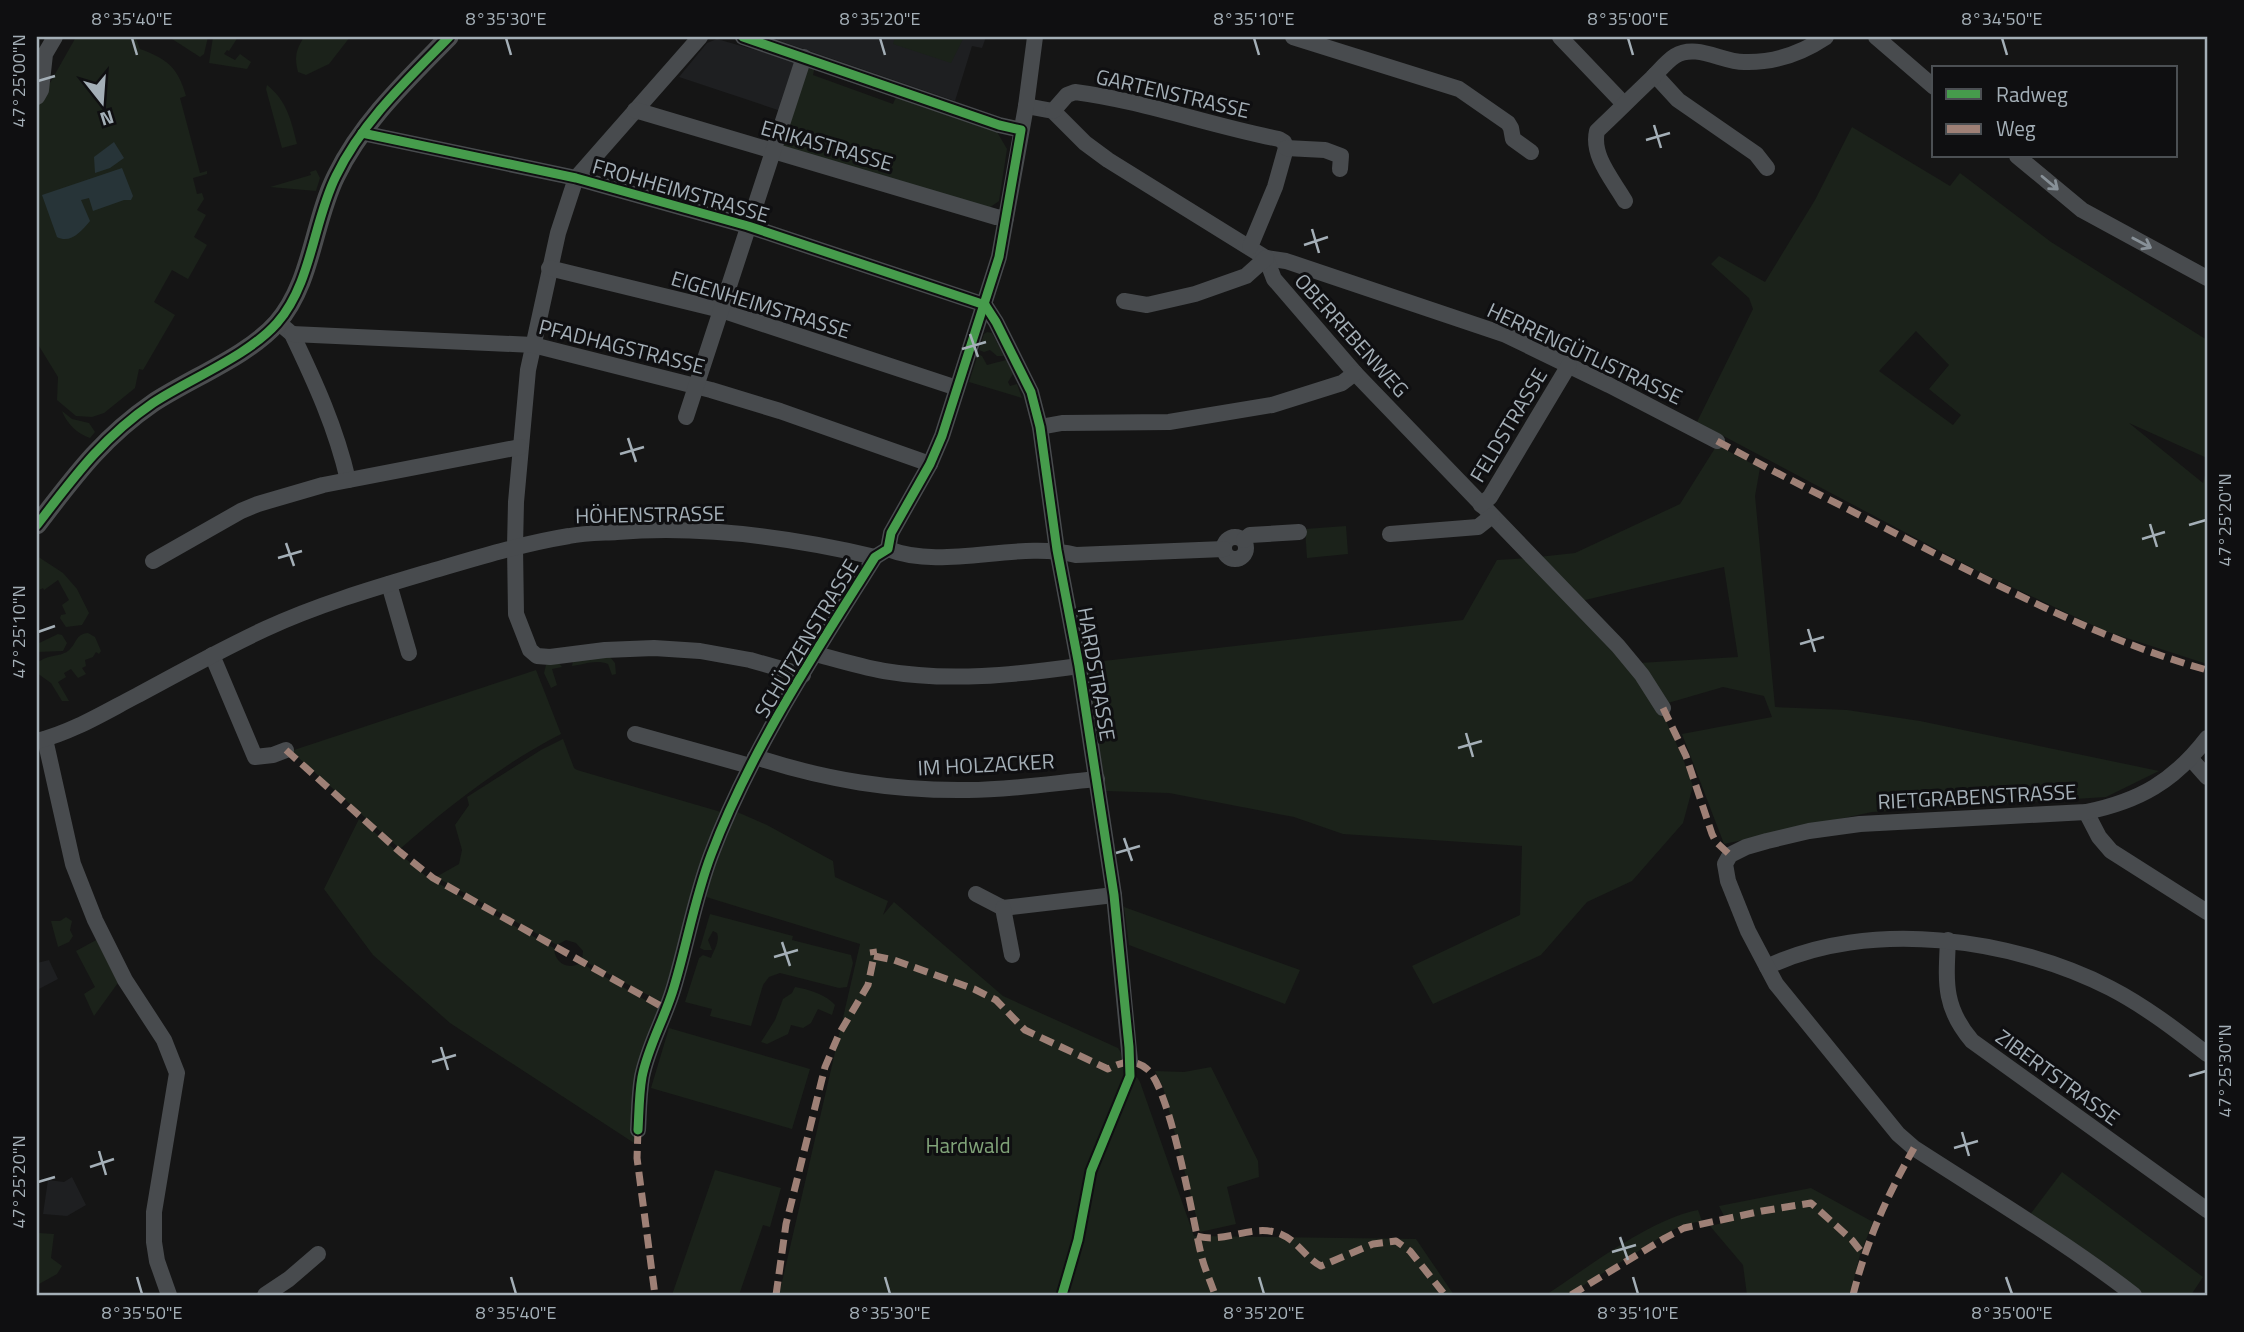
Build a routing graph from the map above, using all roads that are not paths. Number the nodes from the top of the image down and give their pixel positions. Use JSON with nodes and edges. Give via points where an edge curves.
{"nodes":[{"id":1,"x":55,"y":37,"type":"edge"},
{"id":2,"x":449,"y":37,"type":"edge"},
{"id":3,"x":700,"y":37,"type":"edge"},
{"id":4,"x":743,"y":37,"type":"edge"},
{"id":5,"x":1035,"y":37,"type":"edge"},
{"id":6,"x":1293,"y":37,"type":"edge"},
{"id":7,"x":1560,"y":37,"type":"edge"},
{"id":8,"x":1826,"y":37,"type":"edge"},
{"id":9,"x":1876,"y":37,"type":"edge"},
{"id":10,"x":1688,"y":44,"type":"edge"},
{"id":11,"x":804,"y":57,"type":"junction"},
{"id":12,"x":1655,"y":75,"type":"junction"},
{"id":13,"x":1932,"y":85,"type":"edge"},
{"id":14,"x":37,"y":97,"type":"edge"},
{"id":15,"x":1624,"y":104,"type":"junction"},
{"id":16,"x":1026,"y":106,"type":"junction"},
{"id":17,"x":635,"y":110,"type":"junction"},
{"id":18,"x":1054,"y":111,"type":"junction"},
{"id":19,"x":1021,"y":130,"type":"junction"},
{"id":20,"x":362,"y":134,"type":"junction"},
{"id":21,"x":1286,"y":148,"type":"junction"},
{"id":22,"x":773,"y":151,"type":"junction"},
{"id":23,"x":1531,"y":152,"type":"dead end"},
{"id":24,"x":2019,"y":158,"type":"edge"},
{"id":25,"x":1768,"y":168,"type":"dead end"},
{"id":26,"x":1340,"y":169,"type":"dead end"},
{"id":27,"x":576,"y":178,"type":"junction"},
{"id":28,"x":1625,"y":201,"type":"dead end"},
{"id":29,"x":1006,"y":218,"type":"junction"},
{"id":30,"x":748,"y":226,"type":"junction"},
{"id":31,"x":1250,"y":247,"type":"junction"},
{"id":32,"x":1265,"y":258,"type":"junction"},
{"id":33,"x":549,"y":268,"type":"junction"},
{"id":34,"x":2207,"y":278,"type":"edge"},
{"id":35,"x":1124,"y":301,"type":"dead end"},
{"id":36,"x":985,"y":305,"type":"junction"},
{"id":37,"x":721,"y":310,"type":"junction"},
{"id":38,"x":285,"y":328,"type":"junction"},
{"id":39,"x":533,"y":345,"type":"junction"},
{"id":40,"x":1569,"y":365,"type":"junction"},
{"id":41,"x":1355,"y":373,"type":"junction"},
{"id":42,"x":696,"y":386,"type":"junction"},
{"id":43,"x":957,"y":388,"type":"junction"},
{"id":44,"x":686,"y":416,"type":"dead end"},
{"id":45,"x":1040,"y":427,"type":"junction"},
{"id":46,"x":1717,"y":441,"type":"dead end"},
{"id":47,"x":520,"y":447,"type":"junction"},
{"id":48,"x":930,"y":464,"type":"junction"},
{"id":49,"x":348,"y":480,"type":"junction"},
{"id":50,"x":1487,"y":510,"type":"junction"},
{"id":51,"x":37,"y":525,"type":"edge"},
{"id":52,"x":1299,"y":532,"type":"dead end"},
{"id":53,"x":1390,"y":534,"type":"dead end"},
{"id":54,"x":515,"y":547,"type":"junction"},
{"id":55,"x":1057,"y":550,"type":"junction"},
{"id":56,"x":882,"y":553,"type":"junction"},
{"id":57,"x":153,"y":561,"type":"dead end"},
{"id":58,"x":389,"y":583,"type":"junction"},
{"id":59,"x":409,"y":653,"type":"dead end"},
{"id":60,"x":816,"y":654,"type":"junction"},
{"id":61,"x":212,"y":655,"type":"junction"},
{"id":62,"x":1079,"y":666,"type":"junction"},
{"id":63,"x":803,"y":675,"type":"junction"},
{"id":64,"x":1663,"y":708,"type":"dead end"},
{"id":65,"x":635,"y":734,"type":"dead end"},
{"id":66,"x":2207,"y":738,"type":"edge"},
{"id":67,"x":41,"y":740,"type":"edge"},
{"id":68,"x":286,"y":750,"type":"dead end"},
{"id":69,"x":2191,"y":760,"type":"junction"},
{"id":70,"x":753,"y":762,"type":"junction"},
{"id":71,"x":2207,"y":777,"type":"edge"},
{"id":72,"x":1097,"y":779,"type":"junction"},
{"id":73,"x":2086,"y":812,"type":"junction"},
{"id":74,"x":976,"y":894,"type":"dead end"},
{"id":75,"x":1114,"y":895,"type":"junction"},
{"id":76,"x":1003,"y":908,"type":"junction"},
{"id":77,"x":2207,"y":912,"type":"edge"},
{"id":78,"x":1948,"y":940,"type":"junction"},
{"id":79,"x":1012,"y":955,"type":"dead end"},
{"id":80,"x":1768,"y":967,"type":"junction"},
{"id":81,"x":2207,"y":1054,"type":"edge"},
{"id":82,"x":1130,"y":1061,"type":"dead end"},
{"id":83,"x":638,"y":1130,"type":"dead end"},
{"id":84,"x":2207,"y":1210,"type":"edge"},
{"id":85,"x":318,"y":1254,"type":"dead end"},
{"id":86,"x":169,"y":1295,"type":"edge"},
{"id":87,"x":265,"y":1295,"type":"edge"},
{"id":88,"x":2134,"y":1295,"type":"edge"}],
"edges":[{"from":1,"to":14,"type":"street","via":[[45,54]]},
{"from":2,"to":20,"type":"main road"},
{"from":3,"to":17,"type":"street"},
{"from":4,"to":11,"type":"street"},
{"from":5,"to":16,"type":"street","name":"SCHÜTZENSTRASSE"},
{"from":6,"to":23,"type":"street","via":[[1459,89],[1508,124],[1513,139]]},
{"from":7,"to":15,"type":"street"},
{"from":8,"to":10,"type":"street","via":[[1809,48],[1763,61],[1734,61],[1699,52]]},
{"from":9,"to":13,"type":"street"},
{"from":10,"to":12,"type":"street"},
{"from":11,"to":19,"type":"street"},
{"from":11,"to":22,"type":"street"},
{"from":12,"to":15,"type":"street"},
{"from":12,"to":25,"type":"street","via":[[1678,100],[1756,154]]},
{"from":15,"to":28,"type":"street","via":[[1597,131],[1594,141]]},
{"from":16,"to":18,"type":"street"},
{"from":16,"to":19,"type":"street","name":"SCHÜTZENSTRASSE"},
{"from":17,"to":22,"type":"street","name":"ERIKASTRASSE"},
{"from":17,"to":27,"type":"street"},
{"from":18,"to":21,"type":"street","name":"GARTENSTRASSE","via":[[1075,92],[1279,139]]},
{"from":18,"to":31,"type":"street","name":"HERRENGÜTLISTRASSE","via":[[1108,160]]},
{"from":19,"to":29,"type":"street","name":"SCHÜTZENSTRASSE"},
{"from":20,"to":27,"type":"street","name":"FROHHEIMSTRASSE"},
{"from":20,"to":38,"type":"main road","via":[[336,176]]},
{"from":21,"to":26,"type":"street","name":"GARTENSTRASSE","via":[[1325,150],[1341,156]]},
{"from":21,"to":31,"type":"street"},
{"from":22,"to":29,"type":"street","name":"ERIKASTRASSE"},
{"from":22,"to":30,"type":"street"},
{"from":24,"to":34,"type":"street","one_way":true,"via":[[2082,210]]},
{"from":27,"to":30,"type":"street","name":"FROHHEIMSTRASSE"},
{"from":27,"to":33,"type":"street"},
{"from":29,"to":36,"type":"street","name":"SCHÜTZENSTRASSE"},
{"from":30,"to":36,"type":"street","name":"FROHHEIMSTRASSE"},
{"from":30,"to":37,"type":"street"},
{"from":31,"to":32,"type":"street","name":"HERRENGÜTLISTRASSE"},
{"from":32,"to":35,"type":"street","via":[[1246,276],[1195,294],[1147,305]]},
{"from":32,"to":40,"type":"street","name":"HERRENGÜTLISTRASSE","via":[[1286,261],[1506,335]]},
{"from":32,"to":41,"type":"street","name":"OBERREBENWEG","via":[[1274,279]]},
{"from":33,"to":37,"type":"street","name":"EIGENHEIMSTRASSE"},
{"from":33,"to":39,"type":"street"},
{"from":36,"to":43,"type":"street","name":"SCHÜTZENSTRASSE"},
{"from":36,"to":45,"type":"street","name":"HARDSTRASSE","via":[[1031,392]]},
{"from":37,"to":42,"type":"street"},
{"from":37,"to":43,"type":"street","name":"EIGENHEIMSTRASSE"},
{"from":38,"to":39,"type":"street","name":"PFADHAGSTRASSE"},
{"from":38,"to":49,"type":"street","via":[[326,407]]},
{"from":38,"to":51,"type":"main road","via":[[129,420],[94,452]]},
{"from":39,"to":42,"type":"street","name":"PFADHAGSTRASSE"},
{"from":39,"to":47,"type":"street"},
{"from":40,"to":46,"type":"street","name":"HERRENGÜTLISTRASSE"},
{"from":40,"to":50,"type":"street","name":"FELDSTRASSE","via":[[1490,497]]},
{"from":41,"to":45,"type":"street","via":[[1342,383],[1272,405],[1168,422]]},
{"from":41,"to":50,"type":"street","name":"OBERREBENWEG"},
{"from":42,"to":44,"type":"street"},
{"from":42,"to":48,"type":"street","name":"PFADHAGSTRASSE"},
{"from":43,"to":48,"type":"street","name":"SCHÜTZENSTRASSE"},
{"from":45,"to":55,"type":"street","name":"HARDSTRASSE"},
{"from":47,"to":49,"type":"street"},
{"from":47,"to":54,"type":"street"},
{"from":48,"to":56,"type":"street","name":"SCHÜTZENSTRASSE"},
{"from":49,"to":57,"type":"street","via":[[240,511]]},
{"from":50,"to":53,"type":"street","via":[[1478,527]]},
{"from":50,"to":64,"type":"street","name":"OBERREBENWEG","via":[[1618,646]]},
{"from":52,"to":55,"type":"street","name":"HÖHENSTRASSE","via":[[1250,535],[1244,540],[1246,552],[1240,558],[1231,558],[1224,549],[1076,555]]},
{"from":54,"to":56,"type":"street","name":"HÖHENSTRASSE","via":[[572,535],[696,530]]},
{"from":54,"to":58,"type":"street","name":"HÖHENSTRASSE"},
{"from":54,"to":63,"type":"street","via":[[516,614],[530,650],[537,656],[688,650]]},
{"from":55,"to":56,"type":"street","name":"HÖHENSTRASSE","via":[[946,556]]},
{"from":55,"to":62,"type":"street","name":"HARDSTRASSE"},
{"from":56,"to":60,"type":"street","name":"SCHÜTZENSTRASSE"},
{"from":58,"to":59,"type":"street"},
{"from":58,"to":61,"type":"street","name":"HÖHENSTRASSE","via":[[290,618]]},
{"from":60,"to":62,"type":"street","via":[[884,671],[942,677],[1015,675]]},
{"from":60,"to":63,"type":"street","name":"SCHÜTZENSTRASSE"},
{"from":61,"to":67,"type":"street","name":"HÖHENSTRASSE","via":[[77,727]]},
{"from":61,"to":68,"type":"street","via":[[255,757]]},
{"from":62,"to":72,"type":"street","name":"HARDSTRASSE"},
{"from":63,"to":70,"type":"street","name":"SCHÜTZENSTRASSE"},
{"from":65,"to":70,"type":"street"},
{"from":66,"to":69,"type":"street","name":"RIETGRABENSTRASSE"},
{"from":67,"to":86,"type":"street","via":[[73,864],[95,920],[164,1040],[177,1073],[154,1212],[155,1251]]},
{"from":69,"to":71,"type":"street"},
{"from":69,"to":73,"type":"street","name":"RIETGRABENSTRASSE","via":[[2137,798]]},
{"from":70,"to":72,"type":"street","name":"IM HOLZACKER","via":[[849,782],[919,790]]},
{"from":70,"to":83,"type":"street","name":"SCHÜTZENSTRASSE","via":[[710,856],[668,1010],[642,1077]]},
{"from":72,"to":75,"type":"street","name":"HARDSTRASSE"},
{"from":73,"to":77,"type":"street","via":[[2111,851]]},
{"from":73,"to":80,"type":"street","name":"RIETGRABENSTRASSE","via":[[1889,821],[1810,831],[1746,846],[1730,855],[1728,881]]},
{"from":74,"to":76,"type":"street"},
{"from":75,"to":76,"type":"street"},
{"from":75,"to":82,"type":"street","name":"HARDSTRASSE"},
{"from":76,"to":79,"type":"street"},
{"from":78,"to":80,"type":"street","via":[[1849,944],[1800,954]]},
{"from":78,"to":81,"type":"street","via":[[2060,966],[2109,987],[2150,1010]]},
{"from":78,"to":84,"type":"street","name":"ZIBERTSTRASSE","via":[[1948,997],[1952,1013],[1972,1041]]},
{"from":80,"to":88,"type":"street","via":[[1786,998],[1907,1142],[2024,1216]]},
{"from":85,"to":87,"type":"street"}]}
